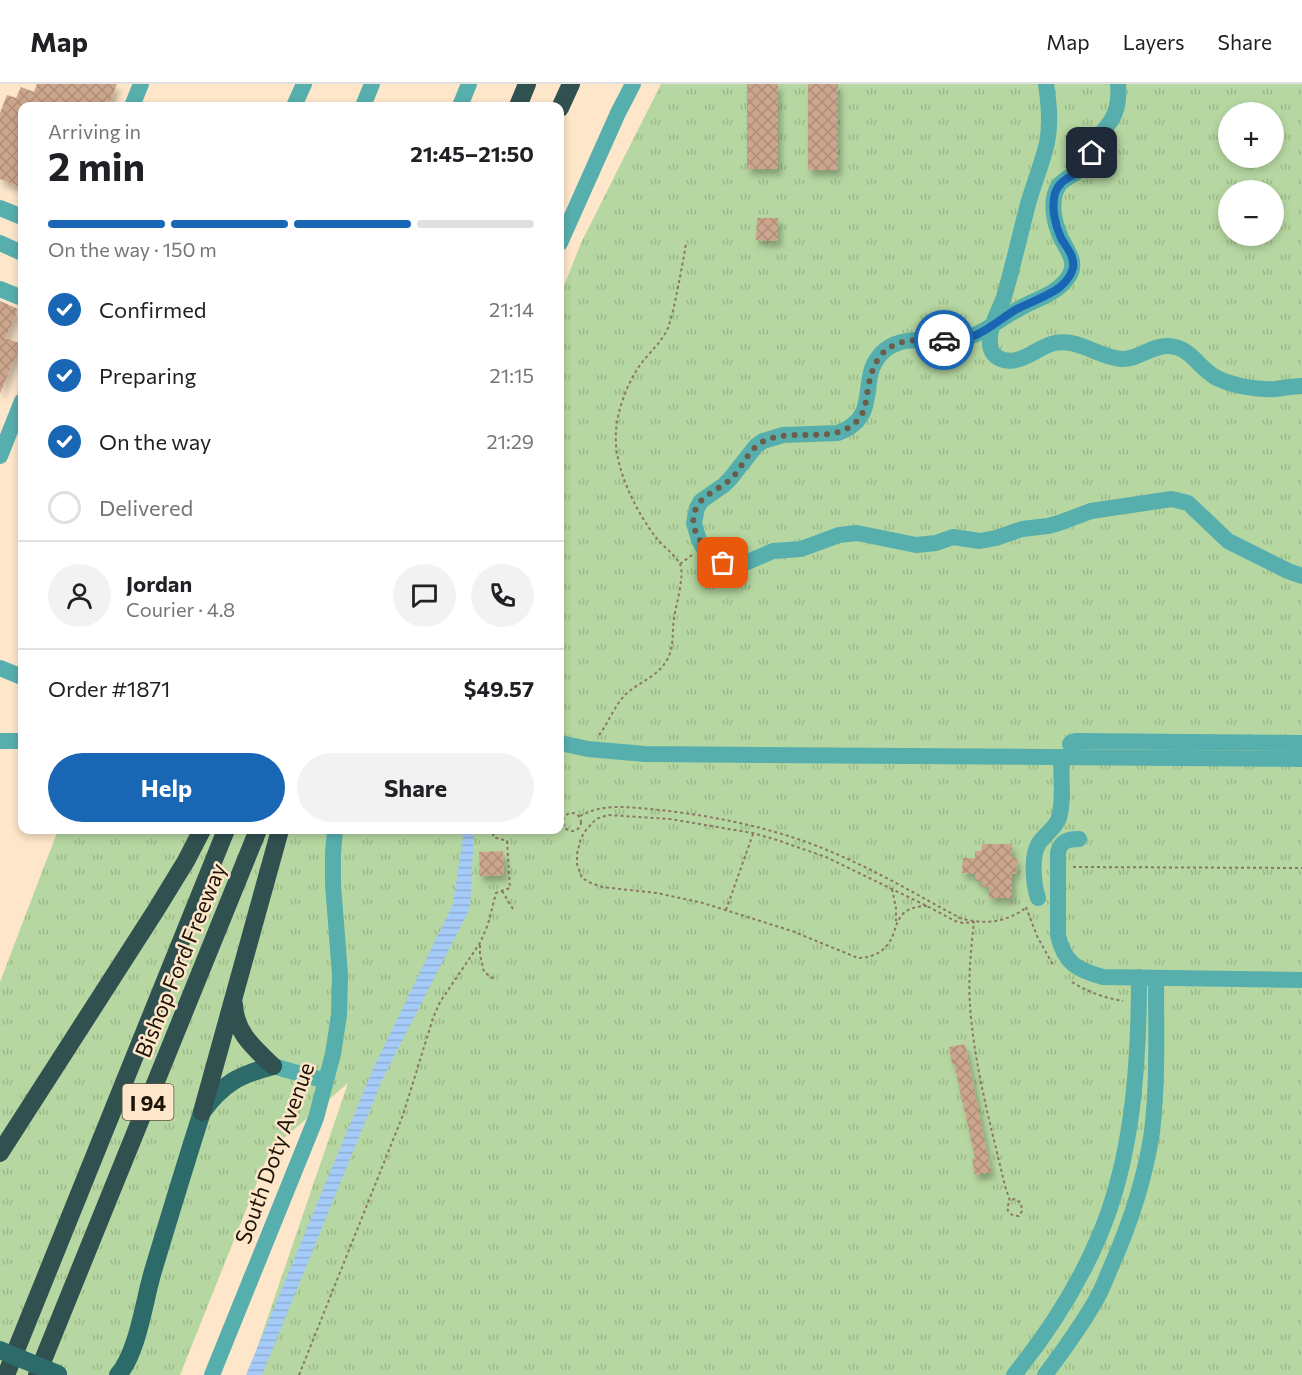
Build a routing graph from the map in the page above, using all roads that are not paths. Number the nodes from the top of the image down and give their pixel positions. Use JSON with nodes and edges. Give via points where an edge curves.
{"nodes":[{"id":1,"x":141,"y":84,"type":"edge"},
{"id":2,"x":304,"y":84,"type":"edge"},
{"id":3,"x":372,"y":84,"type":"edge"},
{"id":4,"x":469,"y":84,"type":"edge"},
{"id":5,"x":527,"y":84,"type":"edge"},
{"id":6,"x":571,"y":84,"type":"edge"},
{"id":7,"x":633,"y":84,"type":"edge"},
{"id":8,"x":1046,"y":84,"type":"edge"},
{"id":9,"x":1118,"y":84,"type":"edge"},
{"id":10,"x":134,"y":102,"type":"edge"},
{"id":11,"x":296,"y":102,"type":"edge"},
{"id":12,"x":365,"y":102,"type":"edge"},
{"id":13,"x":462,"y":102,"type":"edge"},
{"id":14,"x":520,"y":102,"type":"edge"},
{"id":15,"x":563,"y":102,"type":"edge"},
{"id":16,"x":0,"y":208,"type":"edge"},
{"id":17,"x":18,"y":215,"type":"edge"},
{"id":18,"x":564,"y":234,"type":"edge"},
{"id":19,"x":0,"y":243,"type":"edge"},
{"id":20,"x":18,"y":250,"type":"edge"},
{"id":21,"x":0,"y":289,"type":"edge"},
{"id":22,"x":18,"y":296,"type":"edge"},
{"id":23,"x":994,"y":324,"type":"junction"},
{"id":24,"x":1302,"y":386,"type":"edge"},
{"id":25,"x":18,"y":411,"type":"edge"},
{"id":26,"x":0,"y":456,"type":"edge"},
{"id":27,"x":1302,"y":576,"type":"edge"},
{"id":28,"x":0,"y":668,"type":"edge"},
{"id":29,"x":18,"y":675,"type":"edge"},
{"id":30,"x":0,"y":741,"type":"edge"},
{"id":31,"x":18,"y":741,"type":"edge"},
{"id":32,"x":564,"y":743,"type":"edge"},
{"id":33,"x":1302,"y":743,"type":"edge"},
{"id":34,"x":1066,"y":751,"type":"junction"},
{"id":35,"x":1302,"y":759,"type":"edge"},
{"id":36,"x":200,"y":834,"type":"edge"},
{"id":37,"x":224,"y":834,"type":"edge"},
{"id":38,"x":256,"y":834,"type":"edge"},
{"id":39,"x":279,"y":834,"type":"edge"},
{"id":40,"x":335,"y":834,"type":"edge"},
{"id":41,"x":1079,"y":839,"type":"dead end"},
{"id":42,"x":1038,"y":898,"type":"road end"},
{"id":43,"x":1138,"y":977,"type":"junction"},
{"id":44,"x":1156,"y":978,"type":"junction"},
{"id":45,"x":1302,"y":980,"type":"edge"},
{"id":46,"x":234,"y":996,"type":"junction"},
{"id":47,"x":273,"y":1066,"type":"junction"},
{"id":48,"x":327,"y":1081,"type":"junction"},
{"id":49,"x":202,"y":1112,"type":"junction"},
{"id":50,"x":0,"y":1153,"type":"edge"},
{"id":51,"x":1038,"y":1345,"type":"junction"},
{"id":52,"x":0,"y":1350,"type":"edge"},
{"id":53,"x":1057,"y":1358,"type":"junction"},
{"id":54,"x":60,"y":1374,"type":"edge"},
{"id":55,"x":6,"y":1375,"type":"edge"},
{"id":56,"x":37,"y":1375,"type":"edge"},
{"id":57,"x":118,"y":1375,"type":"edge"},
{"id":58,"x":212,"y":1375,"type":"edge"},
{"id":59,"x":1014,"y":1375,"type":"edge"},
{"id":60,"x":1045,"y":1375,"type":"edge"}],
"edges":[{"from":1,"to":10,"type":"street"},
{"from":2,"to":11,"type":"street"},
{"from":3,"to":12,"type":"street"},
{"from":4,"to":13,"type":"street"},
{"from":5,"to":14,"type":"highway"},
{"from":6,"to":15,"type":"highway"},
{"from":7,"to":18,"type":"street"},
{"from":8,"to":23,"type":"street","via":[[1050,108],[1047,143]]},
{"from":9,"to":23,"type":"street","via":[[1118,104],[1112,120],[1082,169],[1064,180],[1053,201],[1056,225],[1073,262],[1069,277],[1052,292]]},
{"from":16,"to":17,"type":"street"},
{"from":19,"to":20,"type":"street"},
{"from":21,"to":22,"type":"street"},
{"from":23,"to":24,"type":"street","via":[[989,344],[994,355],[1005,360],[1059,343],[1072,343],[1119,359],[1171,346],[1186,351],[1208,372],[1233,384],[1262,389]]},
{"from":23,"to":27,"type":"street","via":[[963,339],[910,341],[892,346],[873,367],[866,408],[855,424],[838,433],[783,435],[756,446],[730,479],[697,508],[694,523],[704,547],[729,566],[764,553],[857,533],[916,545],[953,537],[980,541],[1048,526],[1091,511],[1172,499],[1188,503],[1228,541]]},
{"from":25,"to":26,"type":"street"},
{"from":28,"to":29,"type":"street"},
{"from":30,"to":31,"type":"street"},
{"from":32,"to":34,"type":"street","via":[[645,754]]},
{"from":33,"to":34,"type":"street","via":[[1076,741]]},
{"from":34,"to":35,"type":"street"},
{"from":34,"to":42,"type":"street","via":[[1059,818],[1036,849],[1034,888]]},
{"from":36,"to":50,"type":"highway","via":[[156,910]]},
{"from":37,"to":55,"type":"highway","name":"Bishop Ford Freeway","number":"I 94"},
{"from":38,"to":56,"type":"highway","name":"Bishop Ford Freeway","number":"I 94"},
{"from":39,"to":46,"type":"highway"},
{"from":40,"to":48,"type":"street","name":"South Doty Avenue","via":[[339,1015]]},
{"from":41,"to":43,"type":"street","via":[[1069,839],[1059,847],[1060,946],[1069,960],[1084,971],[1103,977]]},
{"from":43,"to":44,"type":"street"},
{"from":43,"to":51,"type":"street","via":[[1132,1108],[1119,1176],[1099,1238],[1061,1311]]},
{"from":44,"to":45,"type":"street"},
{"from":44,"to":53,"type":"street","via":[[1155,1095],[1144,1171],[1124,1238],[1098,1298]]},
{"from":46,"to":47,"type":"highway","via":[[240,1030]]},
{"from":46,"to":49,"type":"highway"},
{"from":47,"to":48,"type":"street"},
{"from":47,"to":49,"type":"main road","via":[[236,1079],[213,1097]]},
{"from":48,"to":58,"type":"street","name":"South Doty Avenue","via":[[299,1162]]},
{"from":49,"to":57,"type":"main road","via":[[132,1351]]},
{"from":51,"to":53,"type":"street"},
{"from":51,"to":59,"type":"street"},
{"from":52,"to":54,"type":"main road","bridge":true},
{"from":53,"to":60,"type":"street"}]}
